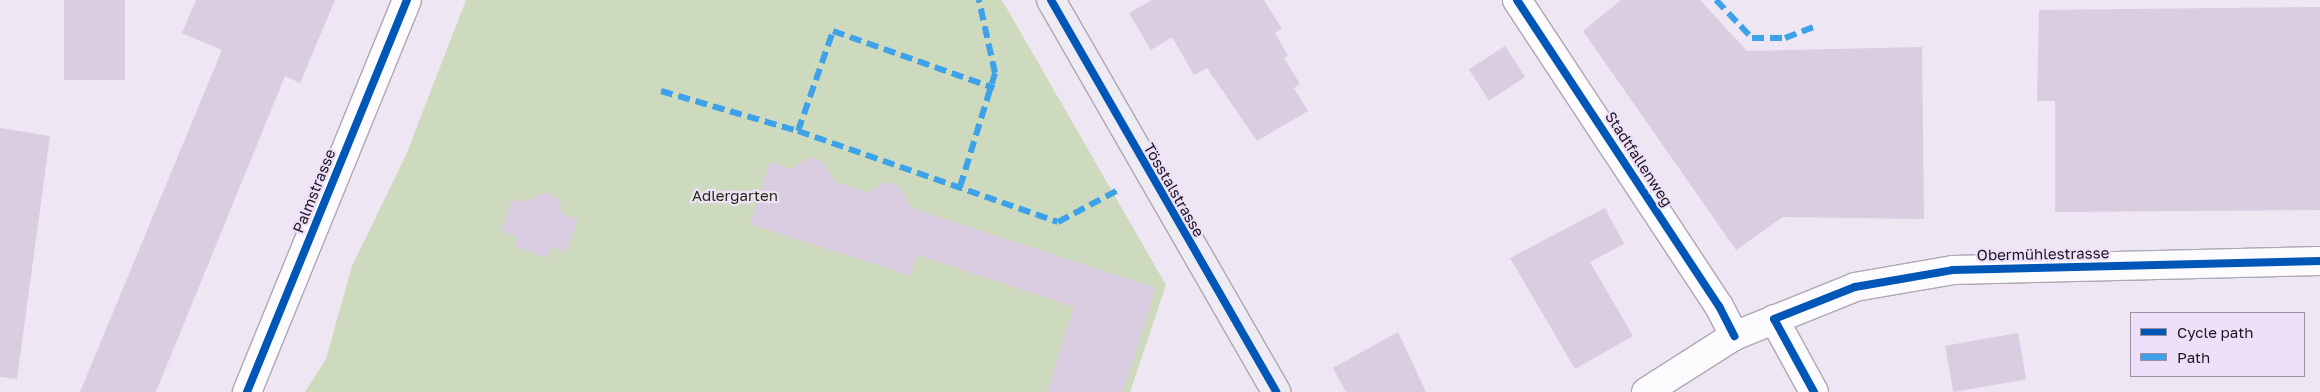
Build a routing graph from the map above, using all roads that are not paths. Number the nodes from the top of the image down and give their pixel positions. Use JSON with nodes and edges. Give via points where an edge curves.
{"nodes":[{"id":1,"x":407,"y":0,"type":"edge"},
{"id":2,"x":1051,"y":0,"type":"edge"},
{"id":3,"x":1517,"y":0,"type":"edge"},
{"id":4,"x":2320,"y":261,"type":"edge"},
{"id":5,"x":1774,"y":319,"type":"junction"},
{"id":6,"x":1734,"y":336,"type":"junction"},
{"id":7,"x":247,"y":392,"type":"edge"},
{"id":8,"x":1276,"y":392,"type":"edge"},
{"id":9,"x":1646,"y":392,"type":"edge"},
{"id":10,"x":1814,"y":392,"type":"edge"}],
"edges":[{"from":1,"to":7,"type":"street","name":"Palmstrasse"},
{"from":2,"to":8,"type":"main road","name":"Tösstalstrasse"},
{"from":3,"to":6,"type":"street","name":"Stadtfallenweg","via":[[1719,306]]},
{"from":4,"to":5,"type":"street","name":"Obermühlestrasse","via":[[1953,270],[1855,287]]},
{"from":5,"to":6,"type":"street","name":"Obermühlestrasse"},
{"from":5,"to":10,"type":"street"},
{"from":6,"to":9,"type":"street","name":"Obermühlestrasse"}]}
